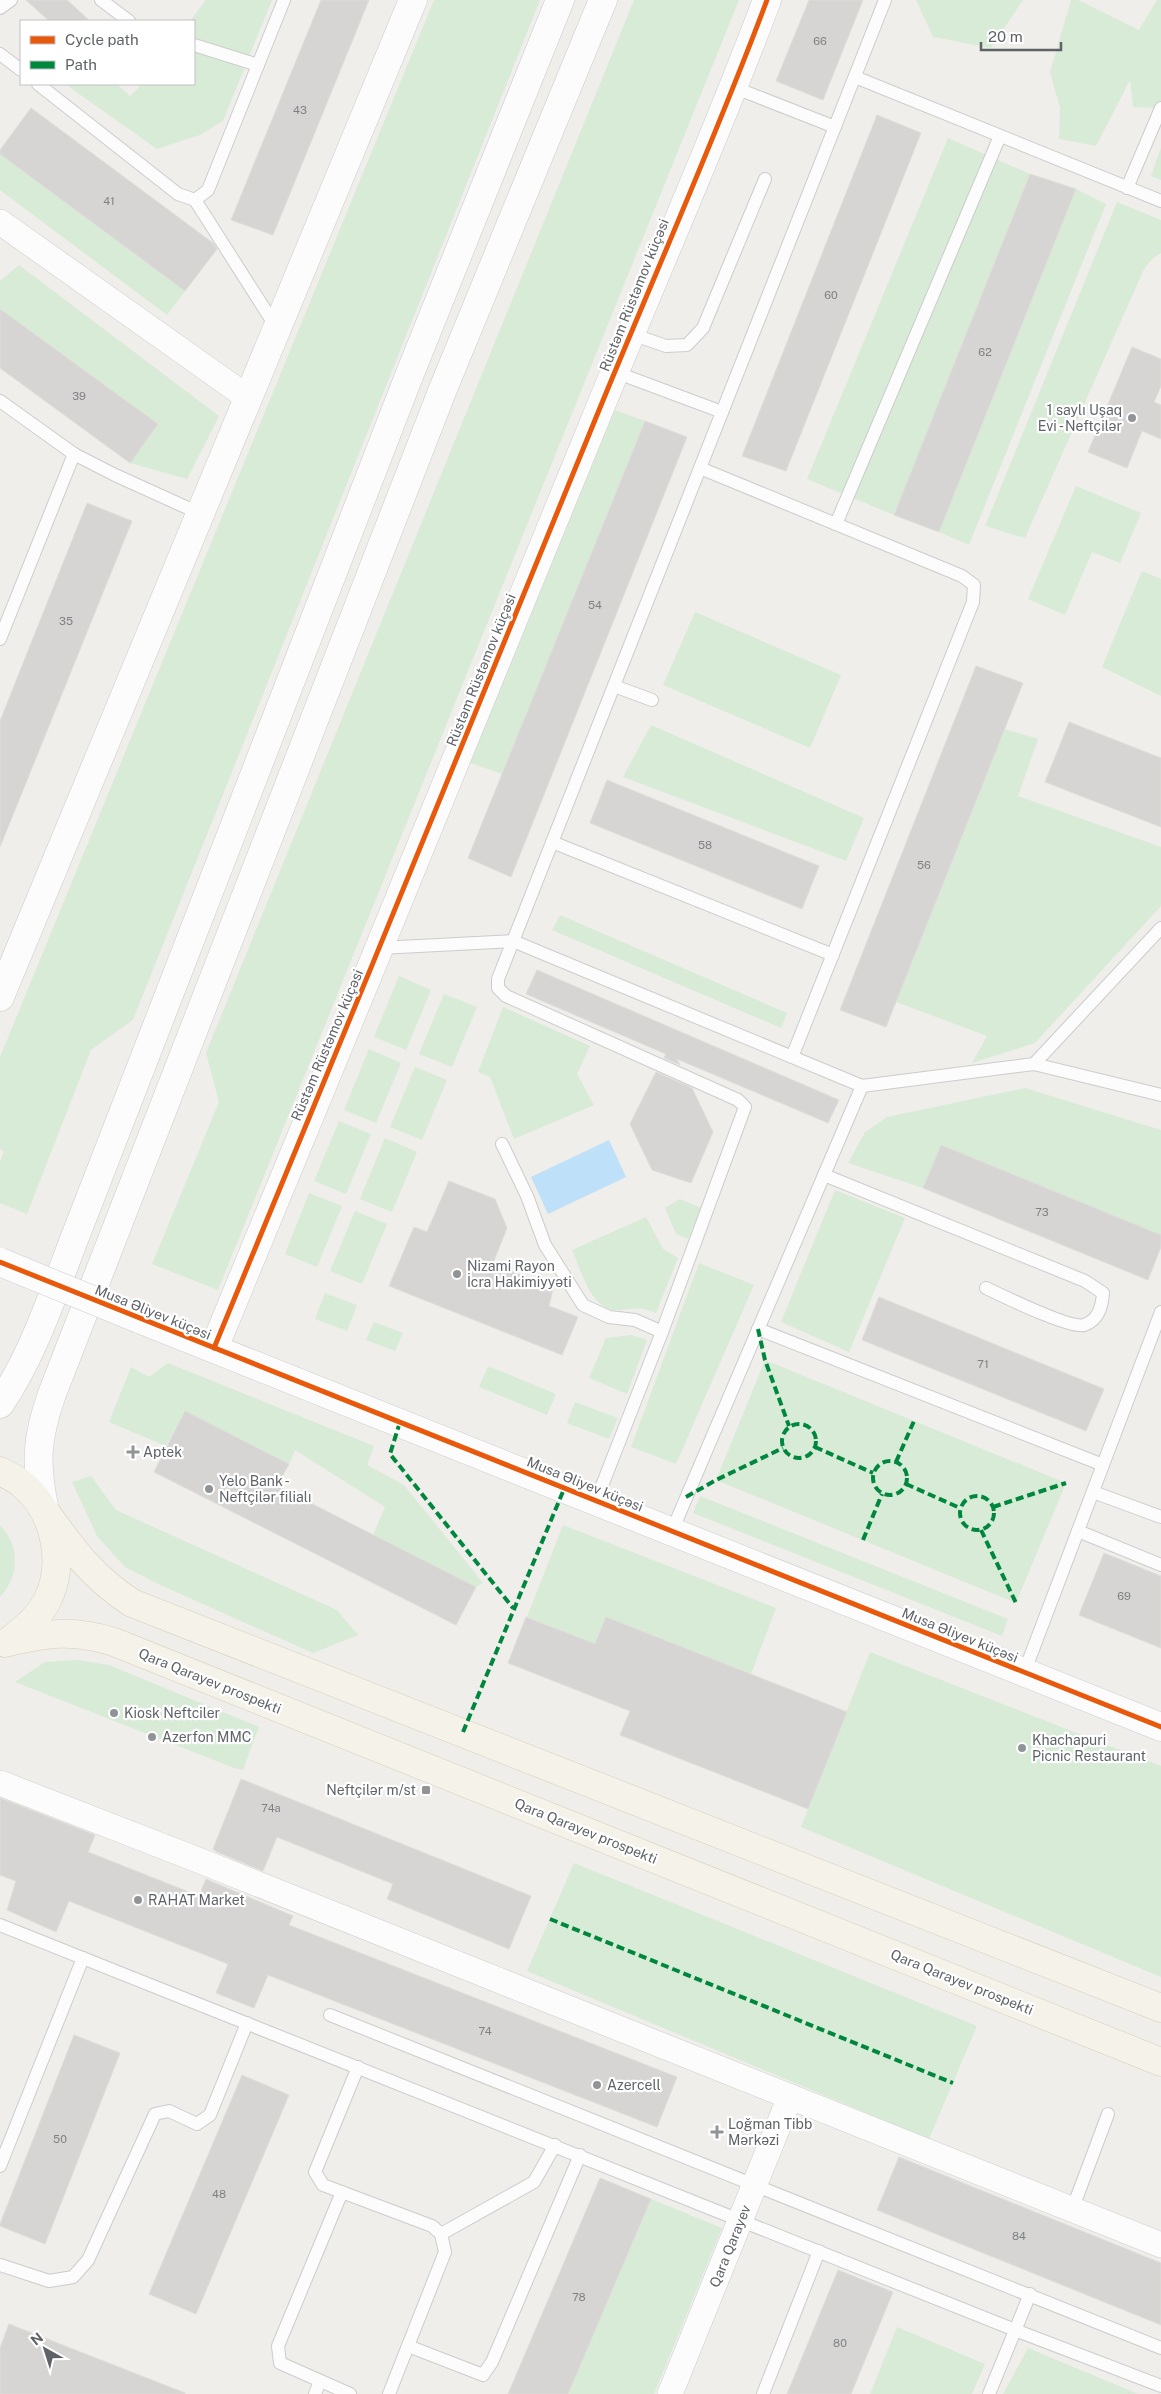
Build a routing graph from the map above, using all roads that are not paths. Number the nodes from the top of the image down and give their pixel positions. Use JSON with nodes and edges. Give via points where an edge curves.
{"nodes":[{"id":1,"x":11,"y":0,"type":"edge"},
{"id":2,"x":101,"y":0,"type":"edge"},
{"id":3,"x":284,"y":0,"type":"edge"},
{"id":4,"x":413,"y":0,"type":"edge"},
{"id":5,"x":560,"y":0,"type":"edge"},
{"id":6,"x":603,"y":0,"type":"edge"},
{"id":7,"x":767,"y":0,"type":"edge"},
{"id":8,"x":885,"y":0,"type":"edge"},
{"id":9,"x":0,"y":8,"type":"edge"},
{"id":10,"x":128,"y":20,"type":"edge"},
{"id":11,"x":195,"y":45,"type":"edge"},
{"id":12,"x":0,"y":54,"type":"edge"},
{"id":13,"x":258,"y":65,"type":"junction"},
{"id":14,"x":20,"y":69,"type":"edge"},
{"id":15,"x":855,"y":77,"type":"junction"},
{"id":16,"x":39,"y":85,"type":"edge"},
{"id":17,"x":733,"y":88,"type":"junction"},
{"id":18,"x":1161,"y":108,"type":"edge"},
{"id":19,"x":835,"y":126,"type":"junction"},
{"id":20,"x":1000,"y":136,"type":"junction"},
{"id":21,"x":765,"y":179,"type":"dead end"},
{"id":22,"x":1127,"y":188,"type":"junction"},
{"id":23,"x":195,"y":200,"type":"junction"},
{"id":24,"x":1161,"y":201,"type":"edge"},
{"id":25,"x":0,"y":222,"type":"edge"},
{"id":26,"x":276,"y":327,"type":"junction"},
{"id":27,"x":630,"y":334,"type":"junction"},
{"id":28,"x":615,"y":372,"type":"junction"},
{"id":29,"x":247,"y":396,"type":"junction"},
{"id":30,"x":0,"y":401,"type":"edge"},
{"id":31,"x":722,"y":412,"type":"junction"},
{"id":32,"x":74,"y":454,"type":"junction"},
{"id":33,"x":700,"y":468,"type":"junction"},
{"id":34,"x":201,"y":514,"type":"junction"},
{"id":35,"x":836,"y":524,"type":"junction"},
{"id":36,"x":0,"y":639,"type":"edge"},
{"id":37,"x":614,"y":686,"type":"junction"},
{"id":38,"x":652,"y":700,"type":"dead end"},
{"id":39,"x":552,"y":842,"type":"junction"},
{"id":40,"x":1161,"y":928,"type":"edge"},
{"id":41,"x":513,"y":941,"type":"junction"},
{"id":42,"x":380,"y":948,"type":"junction"},
{"id":43,"x":833,"y":955,"type":"junction"},
{"id":44,"x":0,"y":997,"type":"edge"},
{"id":45,"x":792,"y":1057,"type":"junction"},
{"id":46,"x":1034,"y":1064,"type":"junction"},
{"id":47,"x":862,"y":1086,"type":"junction"},
{"id":48,"x":1161,"y":1095,"type":"edge"},
{"id":49,"x":502,"y":1144,"type":"dead end"},
{"id":50,"x":824,"y":1175,"type":"junction"},
{"id":51,"x":0,"y":1262,"type":"edge"},
{"id":52,"x":986,"y":1288,"type":"dead end"},
{"id":53,"x":1161,"y":1312,"type":"edge"},
{"id":54,"x":758,"y":1329,"type":"junction"},
{"id":55,"x":662,"y":1332,"type":"junction"},
{"id":56,"x":214,"y":1348,"type":"junction"},
{"id":57,"x":0,"y":1404,"type":"edge"},
{"id":58,"x":1103,"y":1465,"type":"junction"},
{"id":59,"x":0,"y":1471,"type":"edge"},
{"id":60,"x":1093,"y":1492,"type":"junction"},
{"id":61,"x":596,"y":1501,"type":"junction"},
{"id":62,"x":45,"y":1511,"type":"junction"},
{"id":63,"x":1161,"y":1517,"type":"edge"},
{"id":64,"x":672,"y":1531,"type":"junction"},
{"id":65,"x":1078,"y":1531,"type":"junction"},
{"id":66,"x":1161,"y":1565,"type":"edge"},
{"id":67,"x":2,"y":1646,"type":"edge"},
{"id":68,"x":1024,"y":1673,"type":"junction"},
{"id":69,"x":1161,"y":1727,"type":"edge"},
{"id":70,"x":0,"y":1784,"type":"edge"},
{"id":71,"x":0,"y":1925,"type":"edge"},
{"id":72,"x":84,"y":1958,"type":"junction"},
{"id":73,"x":1161,"y":2008,"type":"edge"},
{"id":74,"x":330,"y":2016,"type":"dead end"},
{"id":75,"x":247,"y":2023,"type":"junction"},
{"id":76,"x":1161,"y":2062,"type":"edge"},
{"id":77,"x":358,"y":2067,"type":"junction"},
{"id":78,"x":790,"y":2097,"type":"junction"},
{"id":79,"x":1108,"y":2114,"type":"dead end"},
{"id":80,"x":555,"y":2146,"type":"junction"},
{"id":81,"x":580,"y":2155,"type":"junction"},
{"id":82,"x":0,"y":2166,"type":"edge"},
{"id":83,"x":756,"y":2182,"type":"junction"},
{"id":84,"x":342,"y":2192,"type":"junction"},
{"id":85,"x":1072,"y":2210,"type":"junction"},
{"id":86,"x":741,"y":2219,"type":"junction"},
{"id":87,"x":441,"y":2234,"type":"junction"},
{"id":88,"x":1161,"y":2245,"type":"edge"},
{"id":89,"x":819,"y":2251,"type":"junction"},
{"id":90,"x":0,"y":2265,"type":"edge"},
{"id":91,"x":1030,"y":2294,"type":"junction"},
{"id":92,"x":1016,"y":2330,"type":"junction"},
{"id":93,"x":408,"y":2346,"type":"junction"},
{"id":94,"x":1161,"y":2348,"type":"edge"},
{"id":95,"x":320,"y":2381,"type":"junction"},
{"id":96,"x":1161,"y":2386,"type":"edge"},
{"id":97,"x":315,"y":2394,"type":"edge"},
{"id":98,"x":350,"y":2394,"type":"edge"},
{"id":99,"x":389,"y":2394,"type":"edge"},
{"id":100,"x":670,"y":2394,"type":"edge"},
{"id":101,"x":763,"y":2394,"type":"edge"},
{"id":102,"x":989,"y":2394,"type":"edge"}],
"edges":[{"from":1,"to":9,"type":"lane"},
{"from":2,"to":10,"type":"lane"},
{"from":3,"to":13,"type":"lane"},
{"from":4,"to":26,"type":"street"},
{"from":5,"to":57,"type":"street","via":[[409,376],[79,1228],[28,1352]]},
{"from":6,"to":62,"type":"street","via":[[443,389],[52,1394],[38,1448],[38,1478]]},
{"from":7,"to":17,"type":"street","name":"Rüstəm Rüstəmov küçəsi"},
{"from":8,"to":15,"type":"lane"},
{"from":11,"to":13,"type":"lane"},
{"from":12,"to":14,"type":"lane"},
{"from":13,"to":23,"type":"lane","via":[[208,190]]},
{"from":15,"to":19,"type":"lane"},
{"from":15,"to":20,"type":"lane"},
{"from":16,"to":23,"type":"lane","via":[[178,194]]},
{"from":17,"to":19,"type":"lane"},
{"from":17,"to":27,"type":"street","name":"Rüstəm Rüstəmov küçəsi"},
{"from":18,"to":22,"type":"lane"},
{"from":19,"to":31,"type":"lane"},
{"from":20,"to":22,"type":"lane"},
{"from":20,"to":35,"type":"lane"},
{"from":21,"to":27,"type":"lane","via":[[703,328],[687,345],[666,346]]},
{"from":22,"to":24,"type":"lane"},
{"from":23,"to":26,"type":"lane"},
{"from":25,"to":29,"type":"street"},
{"from":26,"to":29,"type":"street"},
{"from":27,"to":28,"type":"street","name":"Rüstəm Rüstəmov küçəsi"},
{"from":28,"to":31,"type":"lane"},
{"from":28,"to":42,"type":"street","name":"Rüstəm Rüstəmov küçəsi"},
{"from":29,"to":34,"type":"street"},
{"from":30,"to":32,"type":"lane"},
{"from":31,"to":33,"type":"lane"},
{"from":32,"to":34,"type":"lane"},
{"from":32,"to":36,"type":"lane"},
{"from":33,"to":35,"type":"lane"},
{"from":33,"to":37,"type":"lane"},
{"from":34,"to":44,"type":"street"},
{"from":35,"to":43,"type":"lane","via":[[962,576],[974,585],[973,602]]},
{"from":37,"to":38,"type":"lane"},
{"from":37,"to":39,"type":"lane"},
{"from":39,"to":41,"type":"lane"},
{"from":39,"to":43,"type":"lane"},
{"from":40,"to":46,"type":"lane"},
{"from":41,"to":42,"type":"lane"},
{"from":41,"to":45,"type":"lane"},
{"from":41,"to":55,"type":"lane","via":[[498,979],[498,988],[506,996],[738,1100],[745,1107]]},
{"from":42,"to":56,"type":"street","name":"Rüstəm Rüstəmov küçəsi"},
{"from":43,"to":45,"type":"lane"},
{"from":45,"to":47,"type":"lane"},
{"from":46,"to":47,"type":"lane"},
{"from":46,"to":48,"type":"lane"},
{"from":47,"to":50,"type":"lane"},
{"from":49,"to":55,"type":"lane","via":[[545,1245],[583,1305],[609,1317],[635,1320]]},
{"from":50,"to":52,"type":"lane","via":[[1085,1281],[1103,1293],[1102,1308],[1084,1325],[1066,1323]]},
{"from":50,"to":54,"type":"lane"},
{"from":51,"to":56,"type":"street","name":"Musa Əliyev küçəsi","bridge":true},
{"from":53,"to":58,"type":"lane"},
{"from":54,"to":58,"type":"lane"},
{"from":54,"to":64,"type":"lane"},
{"from":55,"to":61,"type":"lane"},
{"from":56,"to":61,"type":"street","name":"Musa Əliyev küçəsi"},
{"from":58,"to":60,"type":"lane"},
{"from":59,"to":62,"type":"main road","via":[[23,1485]]},
{"from":60,"to":63,"type":"lane"},
{"from":60,"to":65,"type":"lane"},
{"from":61,"to":64,"type":"street","name":"Musa Əliyev küçəsi"},
{"from":62,"to":67,"type":"main road","via":[[55,1541],[56,1572],[47,1600],[30,1625]]},
{"from":62,"to":73,"type":"main road","via":[[87,1567],[109,1588],[132,1602]]},
{"from":64,"to":68,"type":"street","name":"Musa Əliyev küçəsi"},
{"from":65,"to":66,"type":"lane"},
{"from":65,"to":68,"type":"lane"},
{"from":67,"to":76,"type":"main road","name":"Qara Qarayev prospekti","via":[[39,1634],[66,1632],[114,1642]]},
{"from":68,"to":69,"type":"street","name":"Musa Əliyev küçəsi"},
{"from":70,"to":78,"type":"street"},
{"from":71,"to":72,"type":"lane"},
{"from":72,"to":75,"type":"lane"},
{"from":72,"to":82,"type":"lane"},
{"from":74,"to":83,"type":"lane"},
{"from":75,"to":77,"type":"lane"},
{"from":75,"to":90,"type":"lane","via":[[210,2115],[197,2124],[169,2111],[155,2114],[88,2260],[72,2277],[49,2281]]},
{"from":77,"to":80,"type":"lane"},
{"from":77,"to":84,"type":"lane","via":[[315,2172],[323,2186]]},
{"from":78,"to":83,"type":"street","name":"Qara Qarayev"},
{"from":78,"to":85,"type":"street"},
{"from":79,"to":85,"type":"lane"},
{"from":80,"to":81,"type":"lane"},
{"from":80,"to":87,"type":"lane","via":[[534,2182]]},
{"from":81,"to":86,"type":"lane"},
{"from":81,"to":93,"type":"lane","via":[[492,2362],[483,2375]]},
{"from":83,"to":86,"type":"street","name":"Qara Qarayev"},
{"from":83,"to":91,"type":"lane","via":[[901,2244]]},
{"from":84,"to":87,"type":"lane","via":[[432,2226]]},
{"from":84,"to":95,"type":"lane","via":[[278,2346],[280,2363]]},
{"from":85,"to":88,"type":"street"},
{"from":86,"to":89,"type":"lane"},
{"from":86,"to":100,"type":"street","name":"Qara Qarayev"},
{"from":87,"to":93,"type":"lane","via":[[445,2252]]},
{"from":89,"to":92,"type":"lane"},
{"from":89,"to":101,"type":"lane"},
{"from":91,"to":92,"type":"lane"},
{"from":91,"to":94,"type":"lane"},
{"from":92,"to":96,"type":"lane"},
{"from":92,"to":102,"type":"lane"},
{"from":93,"to":99,"type":"lane"},
{"from":95,"to":97,"type":"lane"},
{"from":95,"to":98,"type":"lane"}]}
